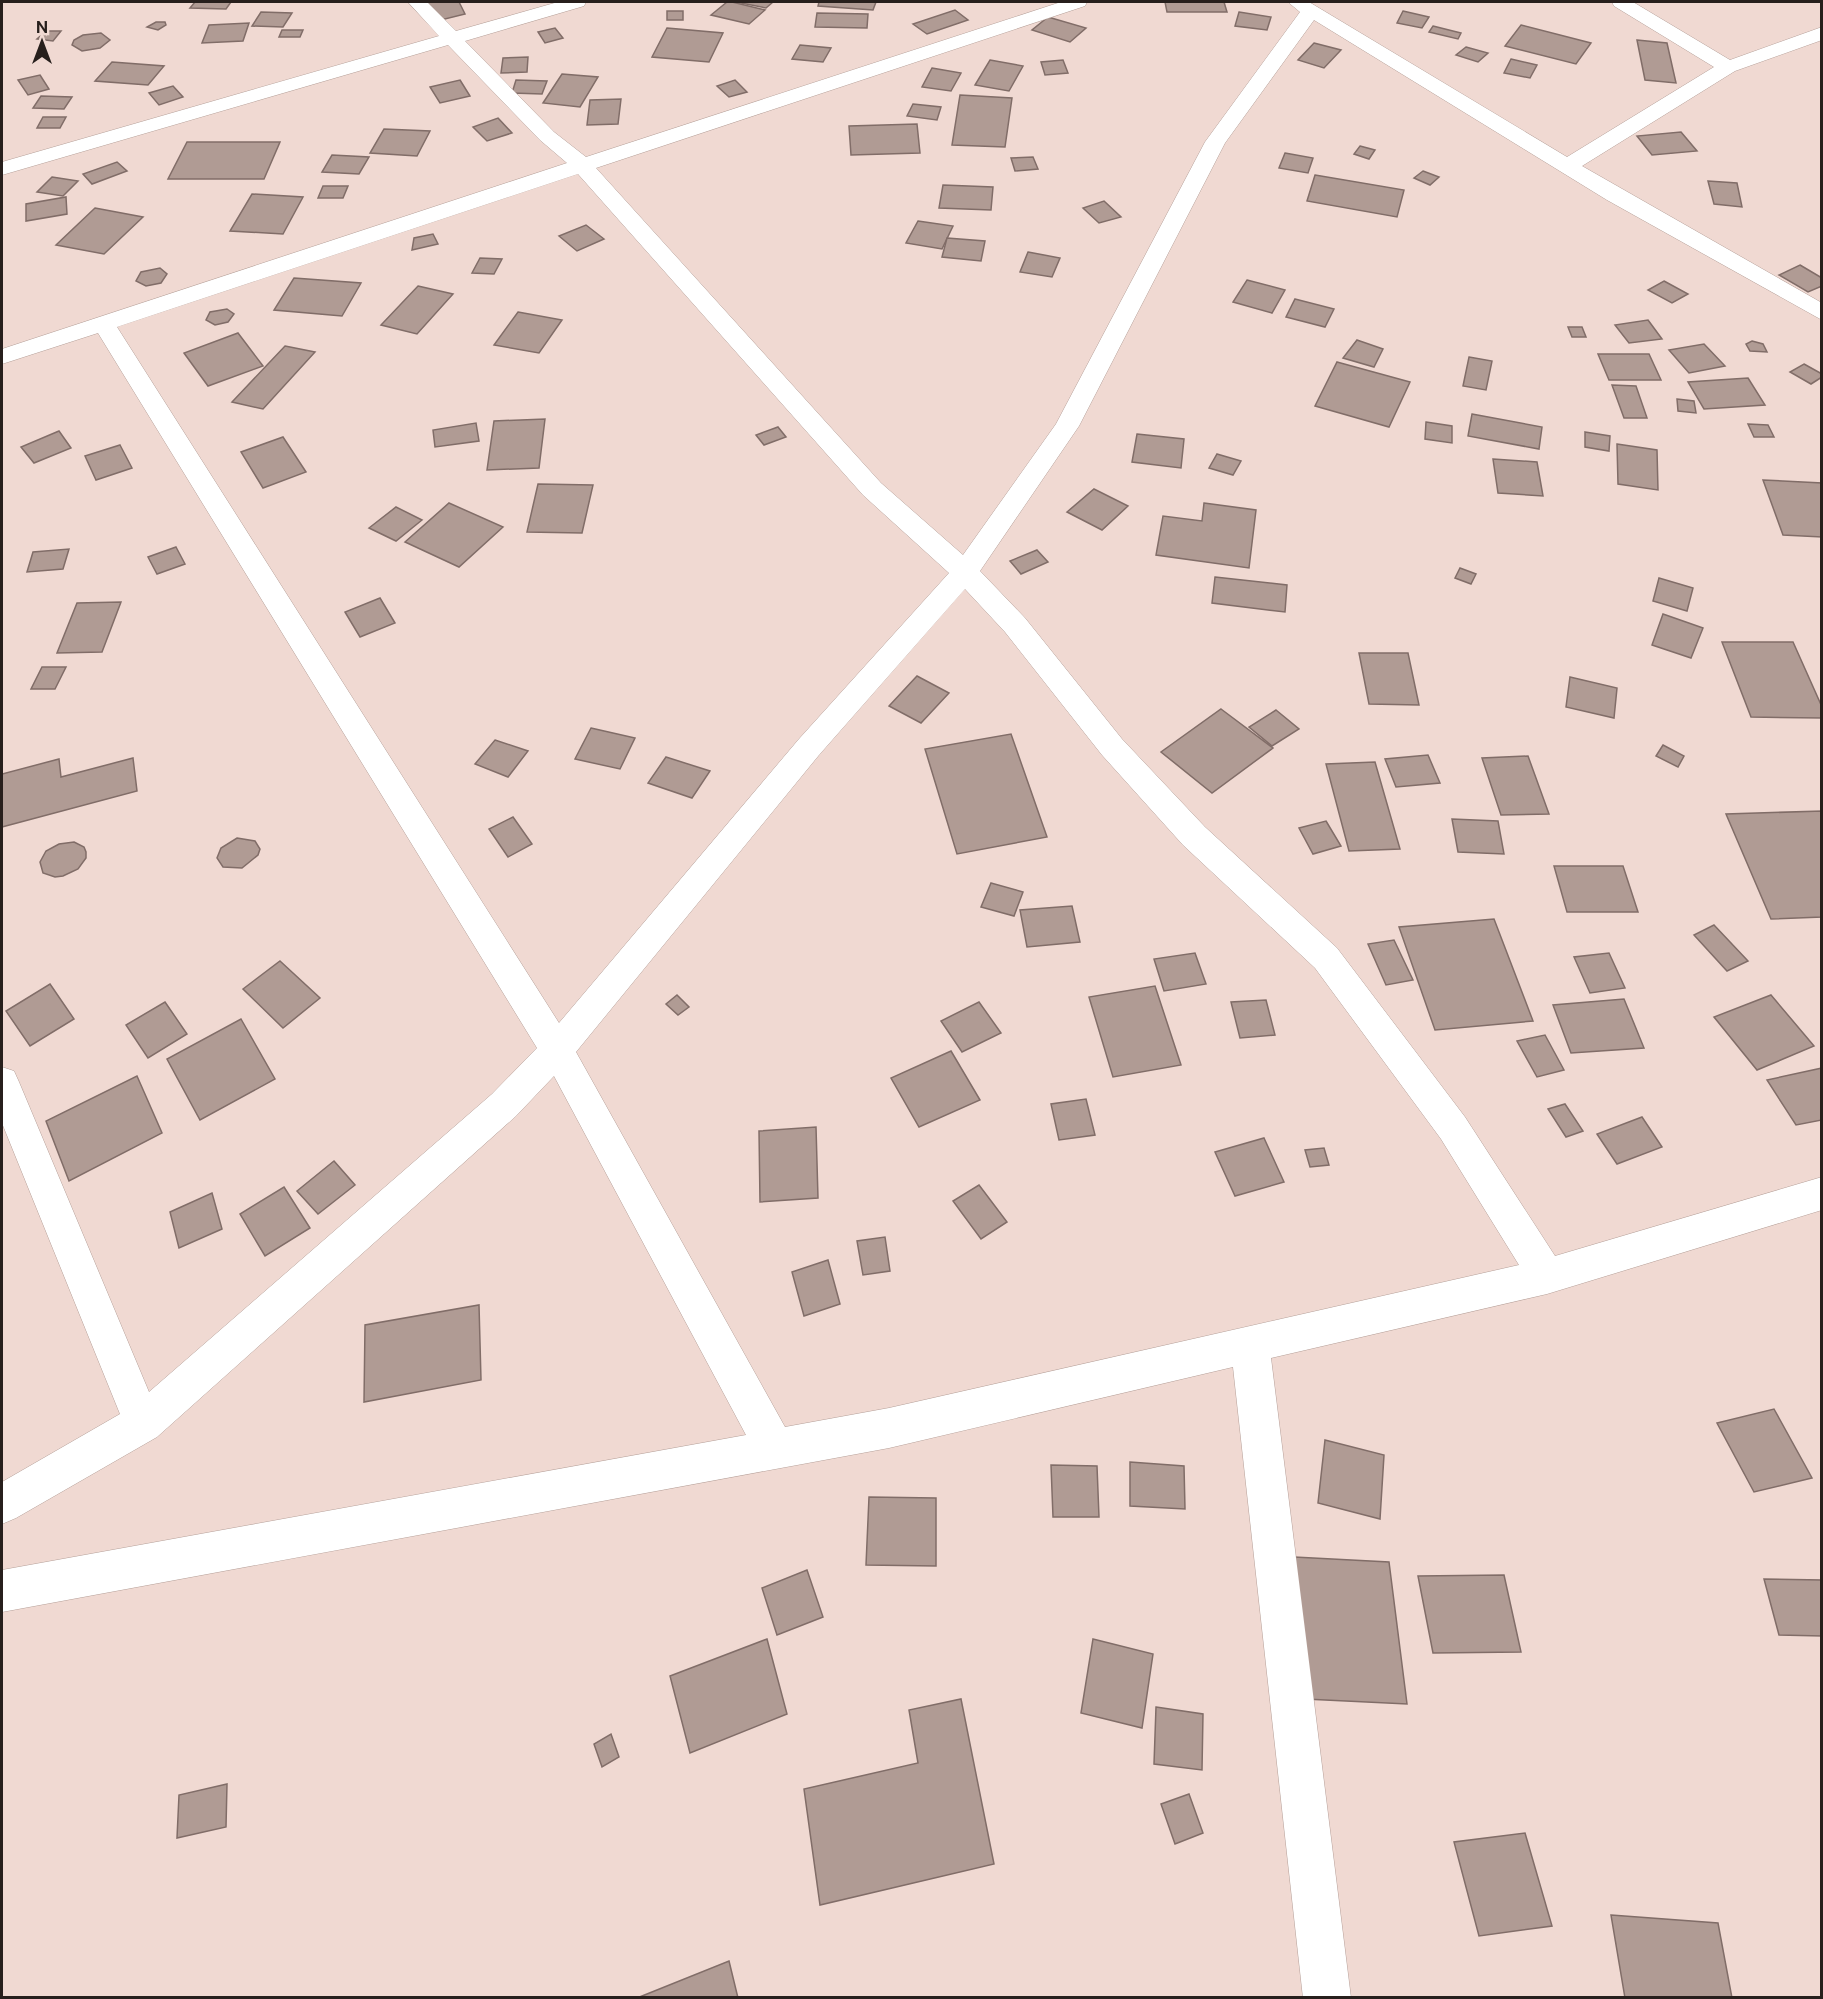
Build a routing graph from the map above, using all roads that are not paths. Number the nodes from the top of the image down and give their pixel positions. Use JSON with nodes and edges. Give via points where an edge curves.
{"nodes":[{"id":1,"x":417,"y":2,"type":"edge"},
{"id":2,"x":577,"y":2,"type":"edge"},
{"id":3,"x":1078,"y":2,"type":"edge"},
{"id":4,"x":1621,"y":2,"type":"edge"},
{"id":5,"x":1303,"y":7,"type":"edge"},
{"id":6,"x":1821,"y":33,"type":"edge"},
{"id":7,"x":452,"y":38,"type":"junction"},
{"id":8,"x":1728,"y":67,"type":"junction"},
{"id":9,"x":2,"y":146,"type":"edge"},
{"id":10,"x":582,"y":165,"type":"junction"},
{"id":11,"x":1567,"y":166,"type":"junction"},
{"id":12,"x":6,"y":168,"type":"edge"},
{"id":13,"x":1821,"y":313,"type":"edge"},
{"id":14,"x":103,"y":323,"type":"junction"},
{"id":15,"x":2,"y":357,"type":"edge"},
{"id":16,"x":965,"y":572,"type":"junction"},
{"id":17,"x":556,"y":1050,"type":"junction"},
{"id":18,"x":2,"y":1082,"type":"edge"},
{"id":19,"x":1821,"y":1193,"type":"edge"},
{"id":20,"x":1547,"y":1276,"type":"junction"},
{"id":21,"x":1250,"y":1345,"type":"junction"},
{"id":22,"x":143,"y":1424,"type":"junction"},
{"id":23,"x":775,"y":1449,"type":"junction"},
{"id":24,"x":2,"y":1504,"type":"edge"},
{"id":25,"x":2,"y":1591,"type":"edge"},
{"id":26,"x":1327,"y":1998,"type":"edge"}],
"edges":[{"from":1,"to":7,"type":"street"},
{"from":2,"to":7,"type":"street"},
{"from":3,"to":10,"type":"street"},
{"from":4,"to":8,"type":"street"},
{"from":5,"to":11,"type":"street"},
{"from":5,"to":16,"type":"street","via":[[1215,142],[1067,426]]},
{"from":6,"to":8,"type":"street"},
{"from":7,"to":10,"type":"street","via":[[547,136]]},
{"from":7,"to":12,"type":"street"},
{"from":8,"to":11,"type":"street"},
{"from":9,"to":12,"type":"street"},
{"from":10,"to":14,"type":"street"},
{"from":10,"to":16,"type":"street","via":[[872,489]]},
{"from":11,"to":13,"type":"street"},
{"from":14,"to":15,"type":"street"},
{"from":14,"to":17,"type":"street"},
{"from":16,"to":17,"type":"street","via":[[809,747]]},
{"from":16,"to":20,"type":"street","via":[[1015,625],[1113,747],[1194,836],[1326,958],[1453,1128]]},
{"from":17,"to":22,"type":"street","via":[[504,1105]]},
{"from":17,"to":23,"type":"street"},
{"from":18,"to":22,"type":"street"},
{"from":19,"to":20,"type":"street"},
{"from":20,"to":21,"type":"street"},
{"from":21,"to":23,"type":"street","via":[[889,1428]]},
{"from":21,"to":26,"type":"street"},
{"from":22,"to":24,"type":"street"},
{"from":23,"to":25,"type":"street"}]}
